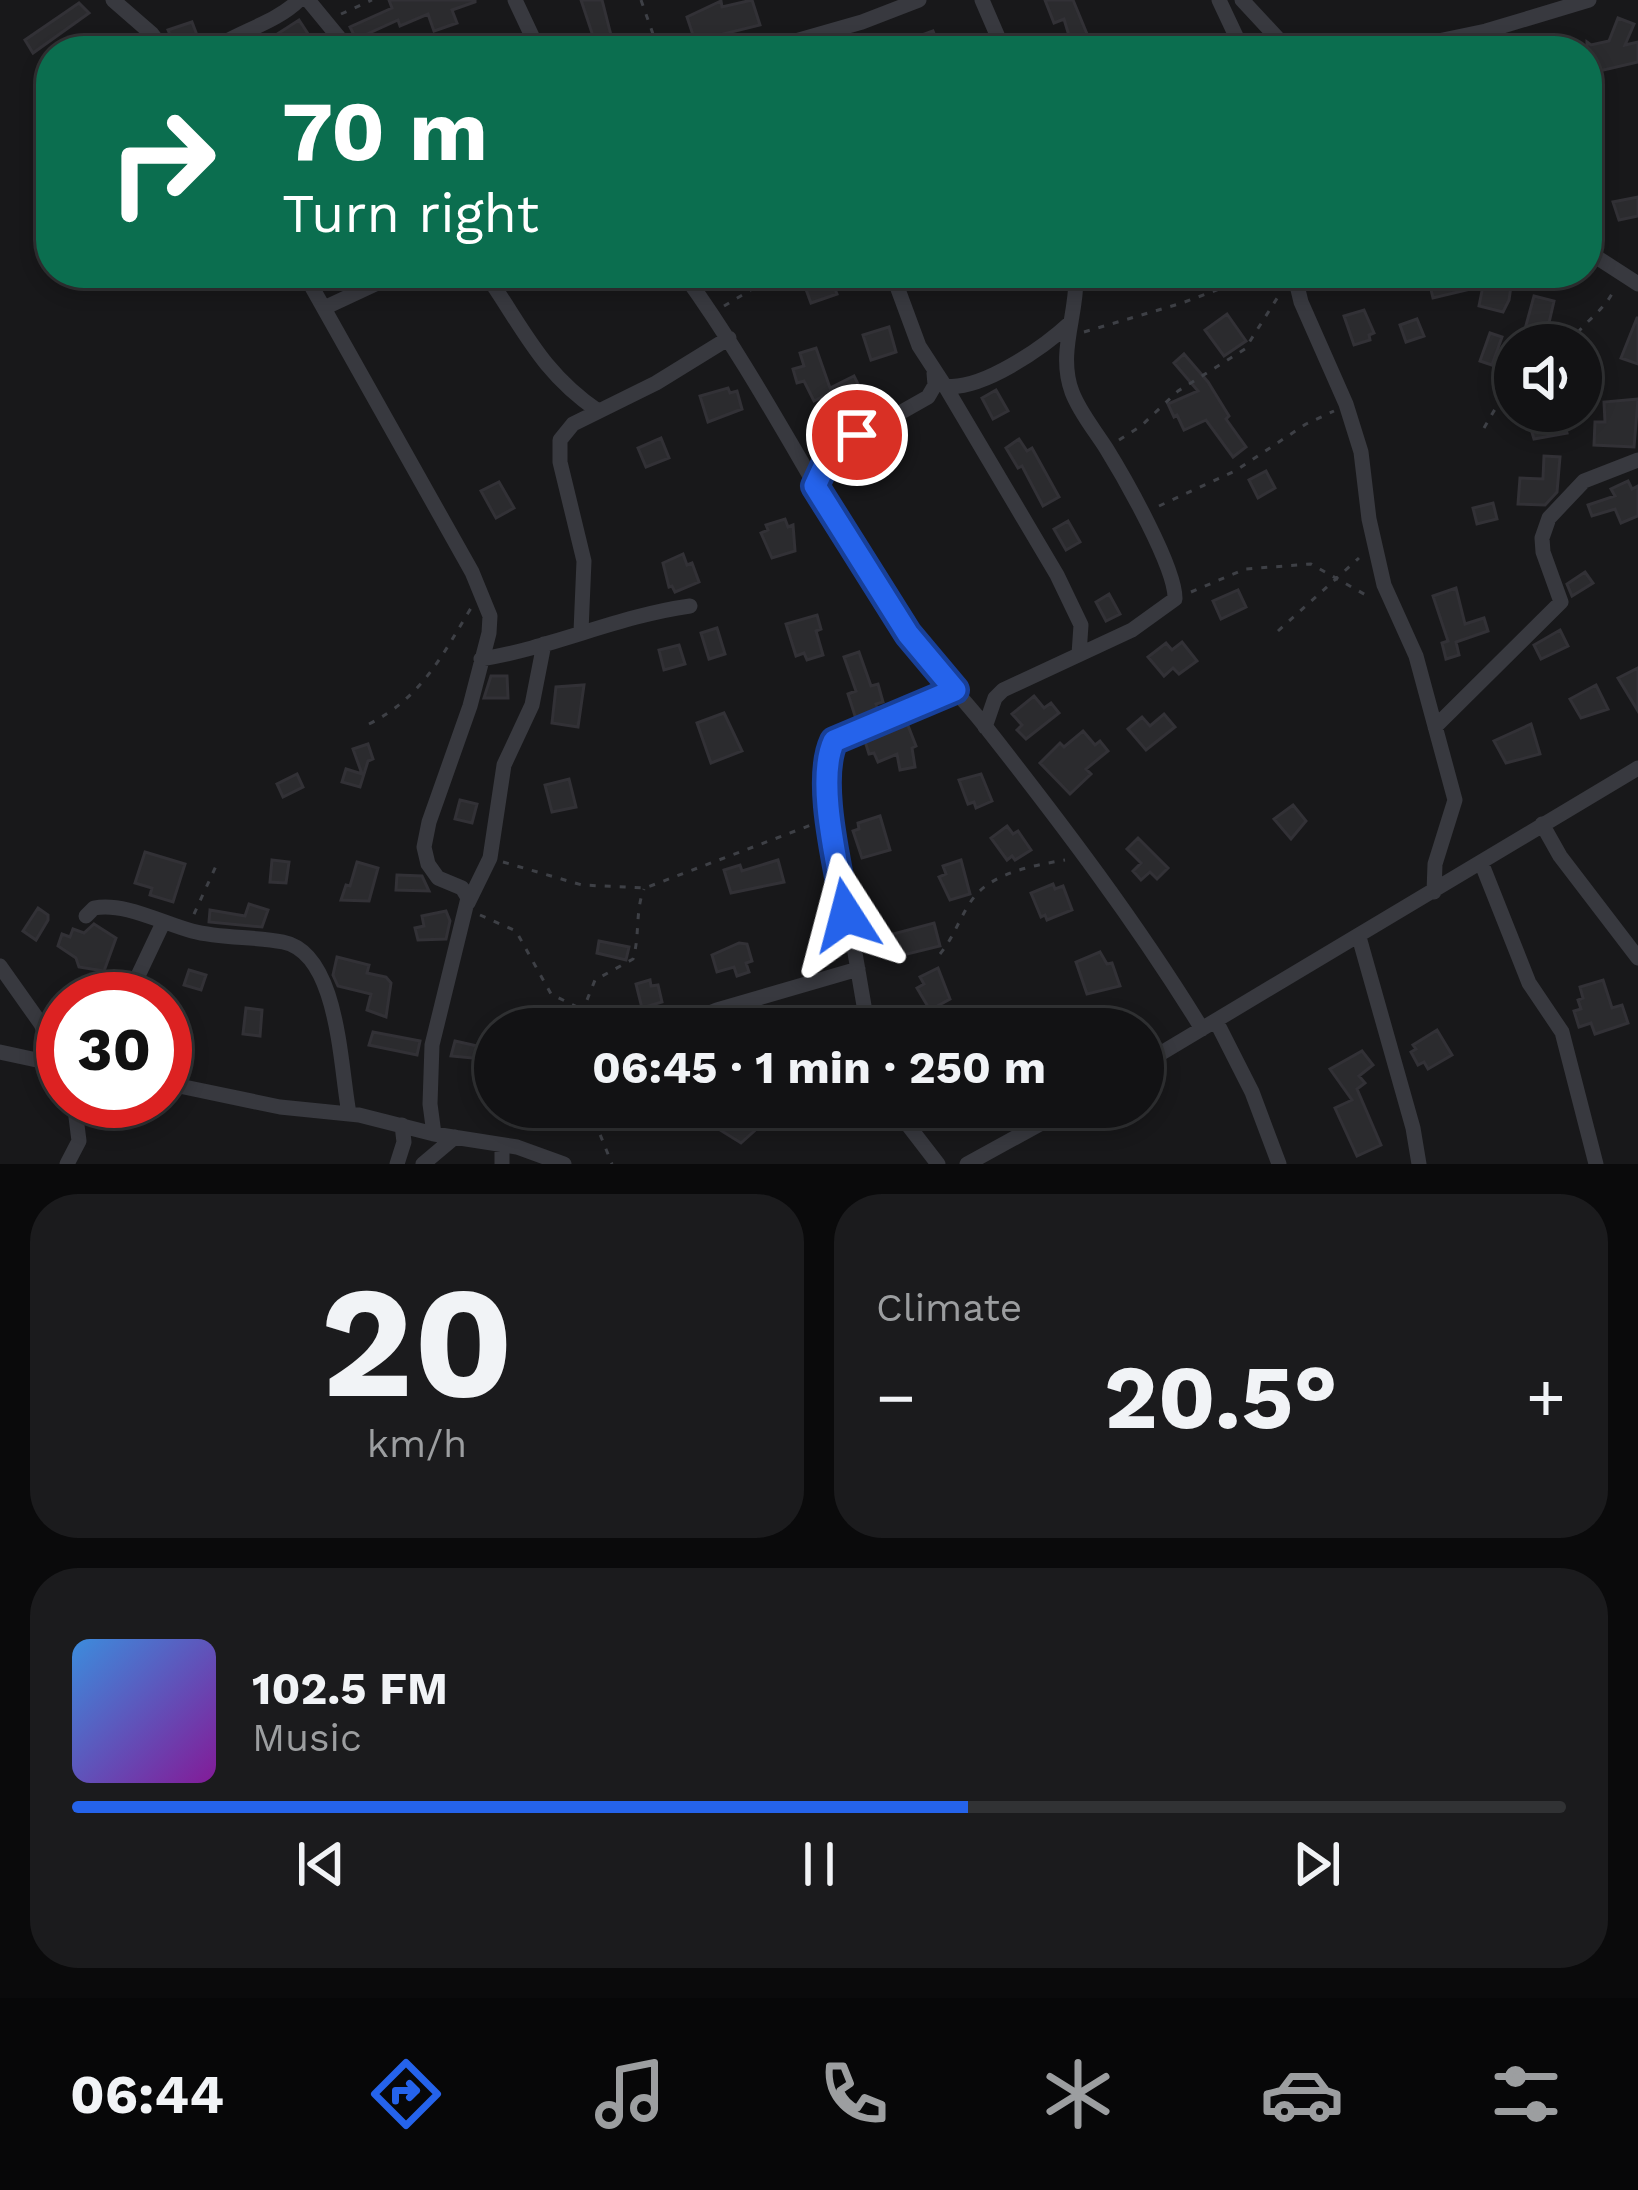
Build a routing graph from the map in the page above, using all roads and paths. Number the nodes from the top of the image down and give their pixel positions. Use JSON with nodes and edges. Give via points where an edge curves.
{"nodes":[{"id":1,"x":113,"y":0,"type":"edge"},
{"id":2,"x":304,"y":0,"type":"edge"},
{"id":3,"x":372,"y":0,"type":"edge"},
{"id":4,"x":515,"y":0,"type":"edge"},
{"id":5,"x":641,"y":0,"type":"edge"},
{"id":6,"x":919,"y":0,"type":"edge"},
{"id":7,"x":982,"y":0,"type":"edge"},
{"id":8,"x":1219,"y":0,"type":"edge"},
{"id":9,"x":1242,"y":0,"type":"edge"},
{"id":10,"x":1589,"y":0,"type":"edge"},
{"id":11,"x":321,"y":19,"type":"junction"},
{"id":12,"x":154,"y":36,"type":"edge"},
{"id":13,"x":233,"y":36,"type":"edge"},
{"id":14,"x":336,"y":36,"type":"edge"},
{"id":15,"x":532,"y":36,"type":"edge"},
{"id":16,"x":653,"y":36,"type":"edge"},
{"id":17,"x":824,"y":36,"type":"edge"},
{"id":18,"x":998,"y":36,"type":"edge"},
{"id":19,"x":1236,"y":36,"type":"edge"},
{"id":20,"x":1276,"y":36,"type":"edge"},
{"id":21,"x":1464,"y":36,"type":"edge"},
{"id":22,"x":1602,"y":260,"type":"edge"},
{"id":23,"x":1633,"y":280,"type":"edge"},
{"id":24,"x":313,"y":288,"type":"edge"},
{"id":25,"x":367,"y":288,"type":"edge"},
{"id":26,"x":495,"y":288,"type":"edge"},
{"id":27,"x":694,"y":288,"type":"edge"},
{"id":28,"x":750,"y":288,"type":"edge"},
{"id":29,"x":897,"y":288,"type":"edge"},
{"id":30,"x":1077,"y":288,"type":"edge"},
{"id":31,"x":1222,"y":288,"type":"edge"},
{"id":32,"x":1278,"y":288,"type":"edge"},
{"id":33,"x":1298,"y":288,"type":"edge"},
{"id":34,"x":324,"y":308,"type":"junction"},
{"id":35,"x":713,"y":314,"type":"junction"},
{"id":36,"x":1584,"y":324,"type":"edge"},
{"id":37,"x":1069,"y":330,"type":"junction"},
{"id":38,"x":729,"y":338,"type":"junction"},
{"id":39,"x":939,"y":380,"type":"junction"},
{"id":40,"x":1346,"y":404,"type":"junction"},
{"id":41,"x":598,"y":411,"type":"junction"},
{"id":42,"x":1494,"y":411,"type":"edge"},
{"id":43,"x":1484,"y":428,"type":"dead end"},
{"id":44,"x":1106,"y":448,"type":"junction"},
{"id":45,"x":1638,"y":460,"type":"edge"},
{"id":46,"x":815,"y":486,"type":"junction"},
{"id":47,"x":1141,"y":514,"type":"junction"},
{"id":48,"x":1374,"y":544,"type":"junction"},
{"id":49,"x":1338,"y":578,"type":"junction"},
{"id":50,"x":481,"y":591,"type":"junction"},
{"id":51,"x":1175,"y":599,"type":"junction"},
{"id":52,"x":690,"y":606,"type":"dead end"},
{"id":53,"x":1398,"y":615,"type":"junction"},
{"id":54,"x":581,"y":632,"type":"junction"},
{"id":55,"x":1279,"y":632,"type":"dead end"},
{"id":56,"x":544,"y":644,"type":"junction"},
{"id":57,"x":1079,"y":654,"type":"junction"},
{"id":58,"x":481,"y":659,"type":"junction"},
{"id":59,"x":955,"y":690,"type":"junction"},
{"id":60,"x":369,"y":724,"type":"dead end"},
{"id":61,"x":985,"y":727,"type":"junction"},
{"id":62,"x":1435,"y":727,"type":"junction"},
{"id":63,"x":1638,"y":768,"type":"edge"},
{"id":64,"x":832,"y":817,"type":"junction"},
{"id":65,"x":1542,"y":824,"type":"junction"},
{"id":66,"x":1084,"y":856,"type":"junction"},
{"id":67,"x":490,"y":859,"type":"junction"},
{"id":68,"x":1481,"y":862,"type":"junction"},
{"id":69,"x":217,"y":866,"type":"dead end"},
{"id":70,"x":645,"y":888,"type":"junction"},
{"id":71,"x":1434,"y":892,"type":"junction"},
{"id":72,"x":467,"y":906,"type":"junction"},
{"id":73,"x":86,"y":916,"type":"dead end"},
{"id":74,"x":163,"y":923,"type":"junction"},
{"id":75,"x":180,"y":928,"type":"junction"},
{"id":76,"x":1359,"y":937,"type":"junction"},
{"id":77,"x":940,"y":954,"type":"dead end"},
{"id":78,"x":1638,"y":958,"type":"edge"},
{"id":79,"x":0,"y":966,"type":"edge"},
{"id":80,"x":858,"y":969,"type":"junction"},
{"id":81,"x":140,"y":972,"type":"edge"},
{"id":82,"x":577,"y":1008,"type":"edge"},
{"id":83,"x":584,"y":1008,"type":"edge"},
{"id":84,"x":724,"y":1008,"type":"edge"},
{"id":85,"x":864,"y":1008,"type":"edge"},
{"id":86,"x":36,"y":1018,"type":"edge"},
{"id":87,"x":1209,"y":1025,"type":"junction"},
{"id":88,"x":0,"y":1052,"type":"edge"},
{"id":89,"x":1164,"y":1052,"type":"edge"},
{"id":90,"x":36,"y":1060,"type":"edge"},
{"id":91,"x":192,"y":1089,"type":"edge"},
{"id":92,"x":349,"y":1113,"type":"junction"},
{"id":93,"x":401,"y":1125,"type":"junction"},
{"id":94,"x":77,"y":1128,"type":"edge"},
{"id":95,"x":597,"y":1128,"type":"edge"},
{"id":96,"x":910,"y":1128,"type":"edge"},
{"id":97,"x":1033,"y":1128,"type":"edge"},
{"id":98,"x":434,"y":1134,"type":"junction"},
{"id":99,"x":455,"y":1137,"type":"junction"},
{"id":100,"x":502,"y":1145,"type":"junction"},
{"id":101,"x":74,"y":1159,"type":"edge"},
{"id":102,"x":397,"y":1164,"type":"edge"},
{"id":103,"x":423,"y":1164,"type":"edge"},
{"id":104,"x":502,"y":1164,"type":"edge"},
{"id":105,"x":564,"y":1164,"type":"edge"},
{"id":106,"x":612,"y":1164,"type":"edge"},
{"id":107,"x":938,"y":1164,"type":"edge"},
{"id":108,"x":967,"y":1164,"type":"edge"},
{"id":109,"x":1279,"y":1164,"type":"edge"},
{"id":110,"x":1418,"y":1164,"type":"edge"},
{"id":111,"x":1596,"y":1164,"type":"edge"}],
"edges":[{"from":1,"to":12,"type":"street"},
{"from":2,"to":11,"type":"street"},
{"from":2,"to":13,"type":"street"},
{"from":3,"to":11,"type":"path"},
{"from":4,"to":15,"type":"street"},
{"from":5,"to":16,"type":"path"},
{"from":6,"to":17,"type":"street"},
{"from":7,"to":18,"type":"street"},
{"from":8,"to":19,"type":"street"},
{"from":9,"to":20,"type":"street"},
{"from":10,"to":21,"type":"street"},
{"from":11,"to":14,"type":"street"},
{"from":22,"to":23,"type":"street"},
{"from":23,"to":36,"type":"path"},
{"from":24,"to":34,"type":"street"},
{"from":25,"to":34,"type":"street"},
{"from":26,"to":41,"type":"street","via":[[543,364]]},
{"from":27,"to":35,"type":"street"},
{"from":28,"to":35,"type":"path"},
{"from":29,"to":39,"type":"street"},
{"from":30,"to":37,"type":"street"},
{"from":31,"to":37,"type":"path"},
{"from":32,"to":44,"type":"path","via":[[1245,350]]},
{"from":33,"to":40,"type":"street"},
{"from":34,"to":50,"type":"street"},
{"from":35,"to":38,"type":"street"},
{"from":37,"to":39,"type":"street","via":[[968,385]]},
{"from":37,"to":44,"type":"street","via":[[1072,392]]},
{"from":38,"to":41,"type":"street"},
{"from":38,"to":46,"type":"street"},
{"from":39,"to":46,"type":"street","via":[[928,398],[838,448]]},
{"from":39,"to":57,"type":"street","via":[[1057,575],[1081,626]]},
{"from":40,"to":47,"type":"path","via":[[1235,471]]},
{"from":40,"to":48,"type":"street","via":[[1366,469]]},
{"from":41,"to":54,"type":"street","via":[[566,431],[558,449],[582,548]]},
{"from":42,"to":43,"type":"path"},
{"from":44,"to":47,"type":"street"},
{"from":45,"to":62,"type":"street","via":[[1584,481],[1549,518],[1543,552],[1561,602]]},
{"from":46,"to":59,"type":"street","via":[[908,634]]},
{"from":47,"to":51,"type":"street"},
{"from":48,"to":49,"type":"path"},
{"from":48,"to":53,"type":"street"},
{"from":49,"to":51,"type":"path","via":[[1311,564],[1263,566]]},
{"from":49,"to":53,"type":"path"},
{"from":49,"to":55,"type":"path"},
{"from":50,"to":58,"type":"street","via":[[490,616]]},
{"from":50,"to":60,"type":"path","via":[[434,673]]},
{"from":51,"to":57,"type":"street"},
{"from":52,"to":54,"type":"street"},
{"from":53,"to":62,"type":"street"},
{"from":54,"to":56,"type":"street"},
{"from":56,"to":58,"type":"street"},
{"from":56,"to":67,"type":"street","via":[[532,705],[504,765]]},
{"from":57,"to":61,"type":"street","via":[[1003,690]]},
{"from":58,"to":72,"type":"street","via":[[424,847],[434,873],[467,893]]},
{"from":59,"to":61,"type":"street"},
{"from":59,"to":64,"type":"street","via":[[834,741],[827,768]]},
{"from":61,"to":66,"type":"street"},
{"from":62,"to":71,"type":"street","via":[[1456,809],[1435,864]]},
{"from":63,"to":65,"type":"street"},
{"from":64,"to":70,"type":"path"},
{"from":64,"to":80,"type":"street"},
{"from":65,"to":68,"type":"street"},
{"from":65,"to":78,"type":"street"},
{"from":66,"to":77,"type":"path","via":[[992,883],[974,897]]},
{"from":66,"to":87,"type":"street"},
{"from":67,"to":70,"type":"path","via":[[582,885]]},
{"from":67,"to":72,"type":"street"},
{"from":68,"to":71,"type":"street"},
{"from":68,"to":111,"type":"street","via":[[1529,983],[1562,1031]]},
{"from":69,"to":75,"type":"path"},
{"from":70,"to":83,"type":"path","via":[[633,959],[595,980]]},
{"from":71,"to":76,"type":"street"},
{"from":72,"to":82,"type":"path","via":[[516,931],[551,994]]},
{"from":72,"to":98,"type":"street","via":[[432,1045]]},
{"from":73,"to":74,"type":"street","via":[[105,906]]},
{"from":74,"to":75,"type":"street"},
{"from":74,"to":81,"type":"street"},
{"from":75,"to":92,"type":"street","via":[[281,941],[306,953],[332,1006]]},
{"from":76,"to":87,"type":"street"},
{"from":76,"to":110,"type":"street"},
{"from":79,"to":86,"type":"street"},
{"from":80,"to":84,"type":"street"},
{"from":80,"to":85,"type":"street"},
{"from":87,"to":89,"type":"street"},
{"from":87,"to":109,"type":"street","via":[[1252,1092]]},
{"from":88,"to":90,"type":"street"},
{"from":91,"to":92,"type":"street"},
{"from":92,"to":93,"type":"street"},
{"from":93,"to":98,"type":"street"},
{"from":93,"to":102,"type":"street"},
{"from":94,"to":101,"type":"street"},
{"from":95,"to":106,"type":"path"},
{"from":96,"to":107,"type":"street"},
{"from":97,"to":108,"type":"street"},
{"from":98,"to":99,"type":"street"},
{"from":99,"to":100,"type":"street"},
{"from":99,"to":103,"type":"street"},
{"from":100,"to":104,"type":"street"},
{"from":100,"to":105,"type":"street"}]}
